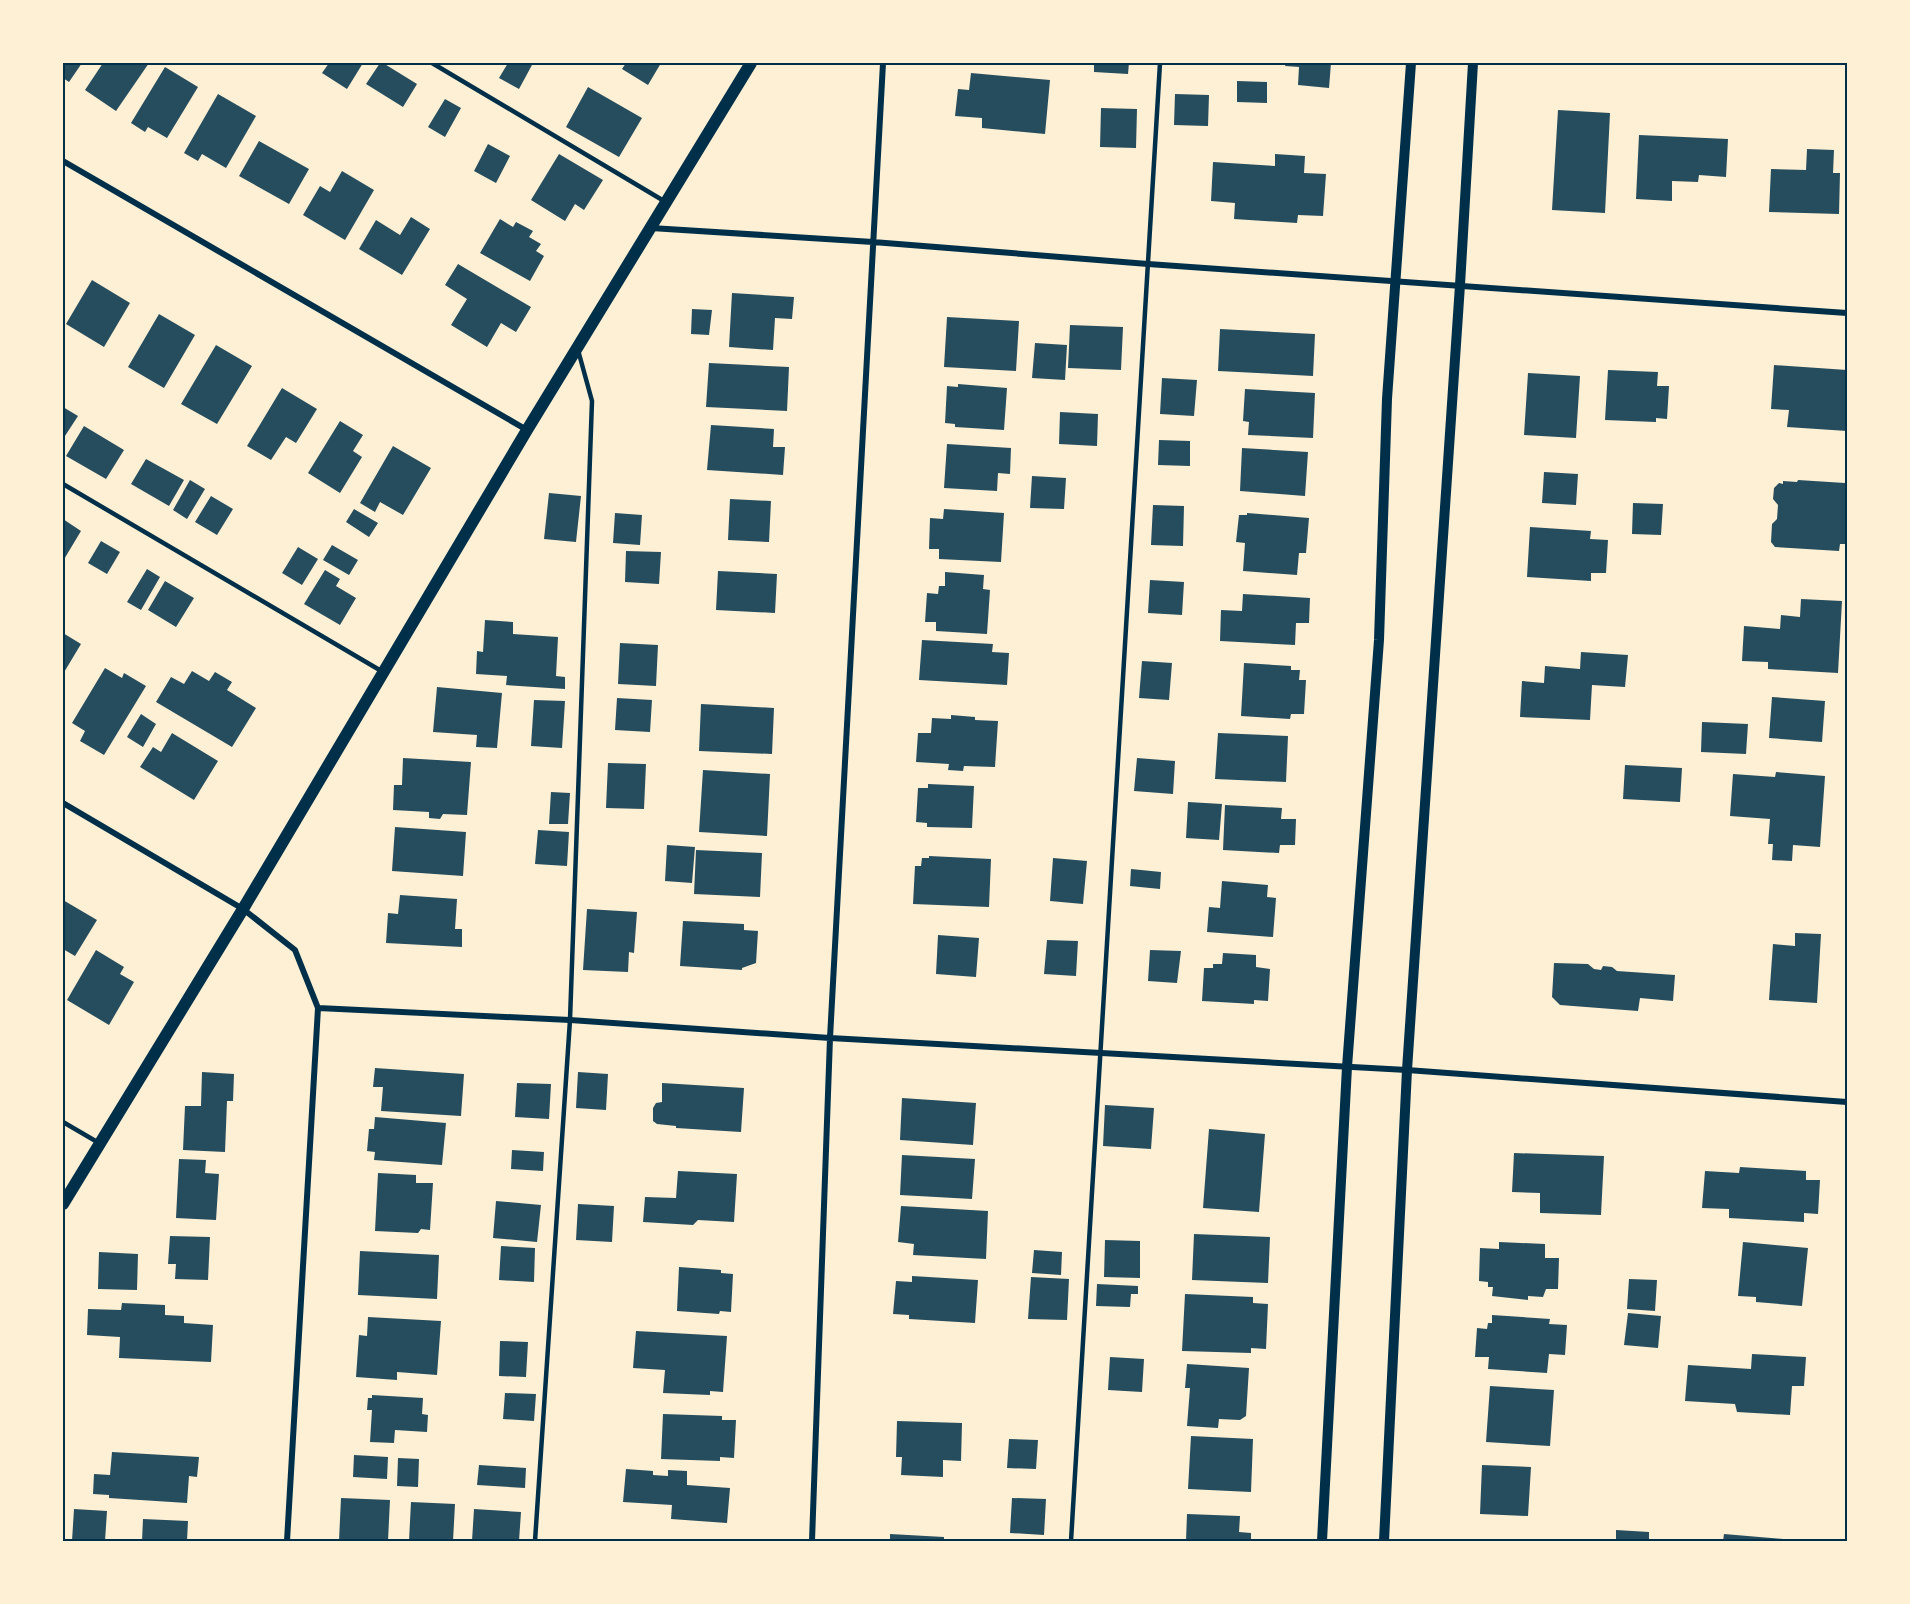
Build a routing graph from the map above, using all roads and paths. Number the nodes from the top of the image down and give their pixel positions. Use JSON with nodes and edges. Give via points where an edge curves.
{"nodes":[{"id":1,"x":432,"y":63,"type":"edge"},
{"id":2,"x":751,"y":63,"type":"edge"},
{"id":3,"x":883,"y":63,"type":"edge"},
{"id":4,"x":1160,"y":63,"type":"edge"},
{"id":5,"x":1411,"y":63,"type":"edge"},
{"id":6,"x":1473,"y":63,"type":"edge"},
{"id":7,"x":63,"y":161,"type":"edge"},
{"id":8,"x":667,"y":203,"type":"junction"},
{"id":9,"x":651,"y":228,"type":"junction"},
{"id":10,"x":873,"y":242,"type":"junction"},
{"id":11,"x":1148,"y":264,"type":"junction"},
{"id":12,"x":1395,"y":281,"type":"junction"},
{"id":13,"x":1460,"y":285,"type":"junction"},
{"id":14,"x":1847,"y":312,"type":"edge"},
{"id":15,"x":578,"y":347,"type":"junction"},
{"id":16,"x":527,"y":430,"type":"junction"},
{"id":17,"x":63,"y":484,"type":"edge"},
{"id":18,"x":383,"y":672,"type":"junction"},
{"id":19,"x":63,"y":803,"type":"edge"},
{"id":20,"x":243,"y":909,"type":"junction"},
{"id":21,"x":318,"y":1008,"type":"junction"},
{"id":22,"x":570,"y":1020,"type":"junction"},
{"id":23,"x":830,"y":1038,"type":"junction"},
{"id":24,"x":1100,"y":1054,"type":"junction"},
{"id":25,"x":1347,"y":1067,"type":"junction"},
{"id":26,"x":1407,"y":1070,"type":"junction"},
{"id":27,"x":1847,"y":1102,"type":"edge"},
{"id":28,"x":63,"y":1122,"type":"edge"},
{"id":29,"x":100,"y":1144,"type":"junction"},
{"id":30,"x":63,"y":1204,"type":"edge"},
{"id":31,"x":287,"y":1541,"type":"edge"},
{"id":32,"x":535,"y":1541,"type":"edge"},
{"id":33,"x":812,"y":1541,"type":"edge"},
{"id":34,"x":1071,"y":1541,"type":"edge"},
{"id":35,"x":1322,"y":1541,"type":"edge"},
{"id":36,"x":1384,"y":1541,"type":"edge"}],
"edges":[{"from":1,"to":8,"type":"lane"},
{"from":2,"to":8,"type":"main road"},
{"from":3,"to":10,"type":"street"},
{"from":4,"to":11,"type":"lane"},
{"from":5,"to":12,"type":"street"},
{"from":6,"to":13,"type":"street"},
{"from":7,"to":16,"type":"street"},
{"from":8,"to":9,"type":"main road"},
{"from":9,"to":10,"type":"street"},
{"from":9,"to":15,"type":"main road"},
{"from":10,"to":11,"type":"street"},
{"from":10,"to":23,"type":"street"},
{"from":11,"to":12,"type":"street"},
{"from":11,"to":24,"type":"lane"},
{"from":12,"to":13,"type":"street"},
{"from":12,"to":25,"type":"street","via":[[1379,640]]},
{"from":13,"to":14,"type":"street"},
{"from":13,"to":26,"type":"street"},
{"from":15,"to":16,"type":"main road"},
{"from":15,"to":22,"type":"lane","via":[[592,401]]},
{"from":16,"to":18,"type":"main road"},
{"from":17,"to":18,"type":"lane"},
{"from":18,"to":20,"type":"main road"},
{"from":19,"to":20,"type":"street"},
{"from":20,"to":21,"type":"street","via":[[295,950]]},
{"from":20,"to":29,"type":"main road"},
{"from":21,"to":22,"type":"street"},
{"from":21,"to":31,"type":"street"},
{"from":22,"to":23,"type":"street"},
{"from":22,"to":32,"type":"lane"},
{"from":23,"to":24,"type":"street"},
{"from":23,"to":33,"type":"street"},
{"from":24,"to":25,"type":"street"},
{"from":24,"to":34,"type":"lane"},
{"from":25,"to":26,"type":"street"},
{"from":25,"to":35,"type":"street"},
{"from":26,"to":27,"type":"street"},
{"from":26,"to":36,"type":"street"},
{"from":28,"to":29,"type":"lane"},
{"from":29,"to":30,"type":"main road"}]}
